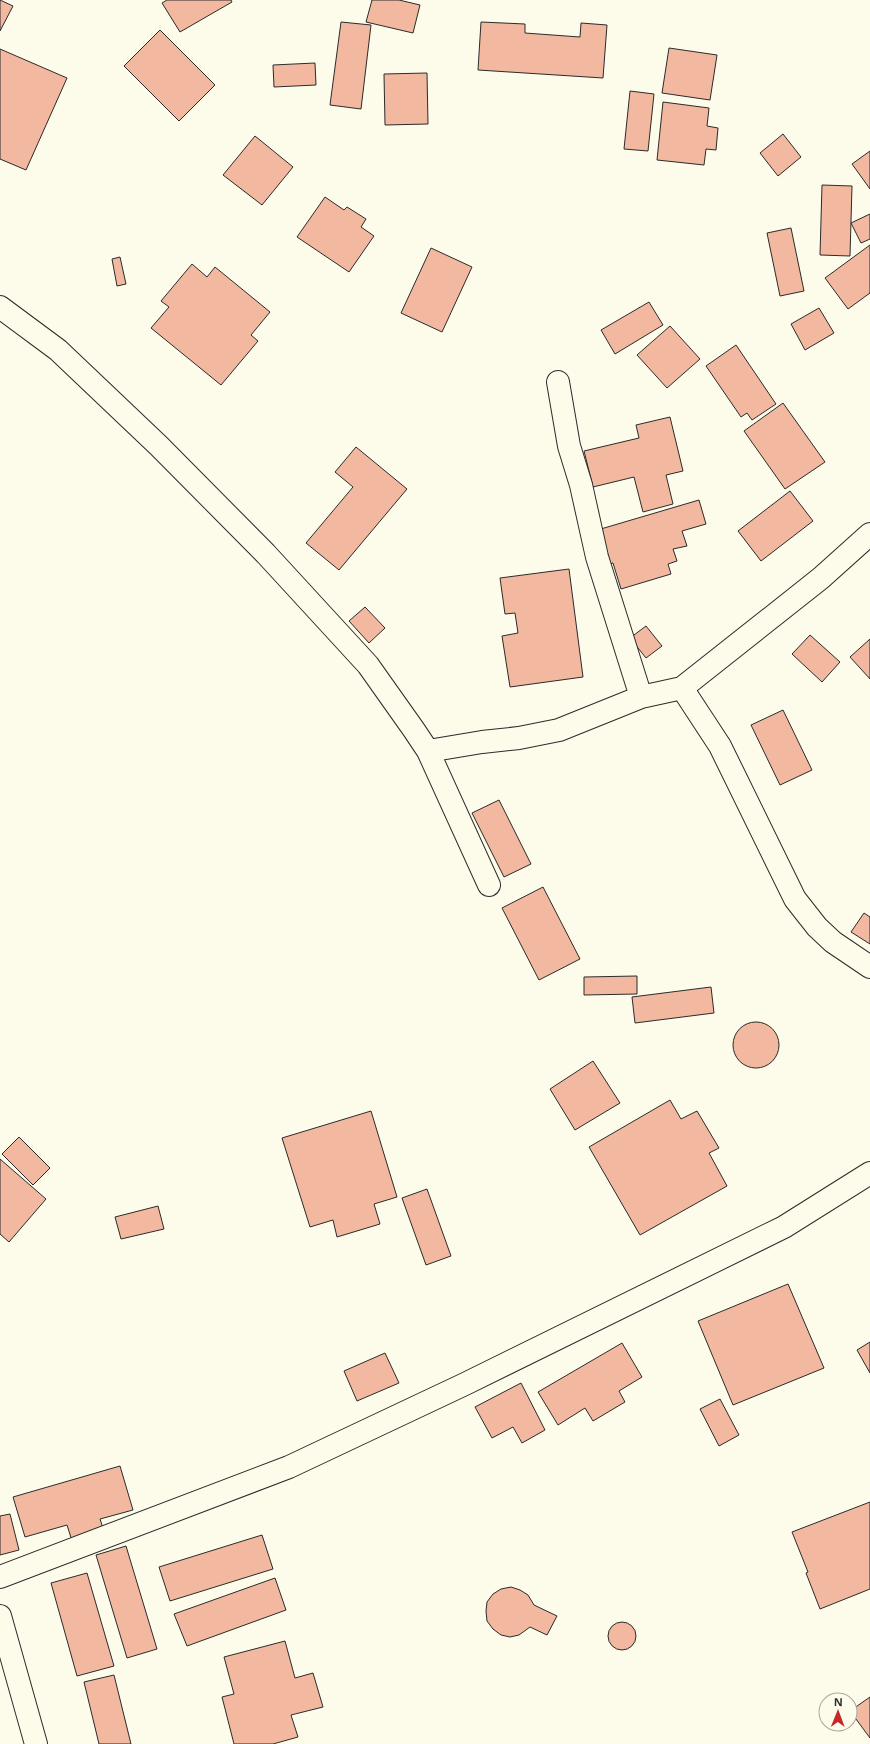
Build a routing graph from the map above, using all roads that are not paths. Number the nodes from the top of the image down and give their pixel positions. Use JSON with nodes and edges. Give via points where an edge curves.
{"nodes":[{"id":1,"x":0,"y":307,"type":"edge"},
{"id":2,"x":558,"y":382,"type":"dead end"},
{"id":3,"x":870,"y":534,"type":"edge"},
{"id":4,"x":682,"y":688,"type":"junction"},
{"id":5,"x":641,"y":697,"type":"junction"},
{"id":6,"x":428,"y":751,"type":"junction"},
{"id":7,"x":489,"y":885,"type":"dead end"},
{"id":8,"x":870,"y":967,"type":"edge"},
{"id":9,"x":870,"y":1173,"type":"edge"},
{"id":10,"x":0,"y":1577,"type":"edge"},
{"id":11,"x":0,"y":1616,"type":"edge"},
{"id":12,"x":36,"y":1744,"type":"edge"}],
"edges":[{"from":1,"to":6,"type":"street","via":[[58,350],[159,446],[266,554],[368,665]]},
{"from":2,"to":5,"type":"street","via":[[569,446],[581,485],[597,557]]},
{"from":3,"to":4,"type":"street","via":[[821,578]]},
{"from":4,"to":5,"type":"street"},
{"from":4,"to":8,"type":"street","via":[[720,746],[795,899],[817,927],[833,942]]},
{"from":5,"to":6,"type":"street","via":[[559,730]]},
{"from":6,"to":7,"type":"street"},
{"from":9,"to":10,"type":"street","via":[[784,1227],[289,1468]]},
{"from":11,"to":12,"type":"street"}]}
